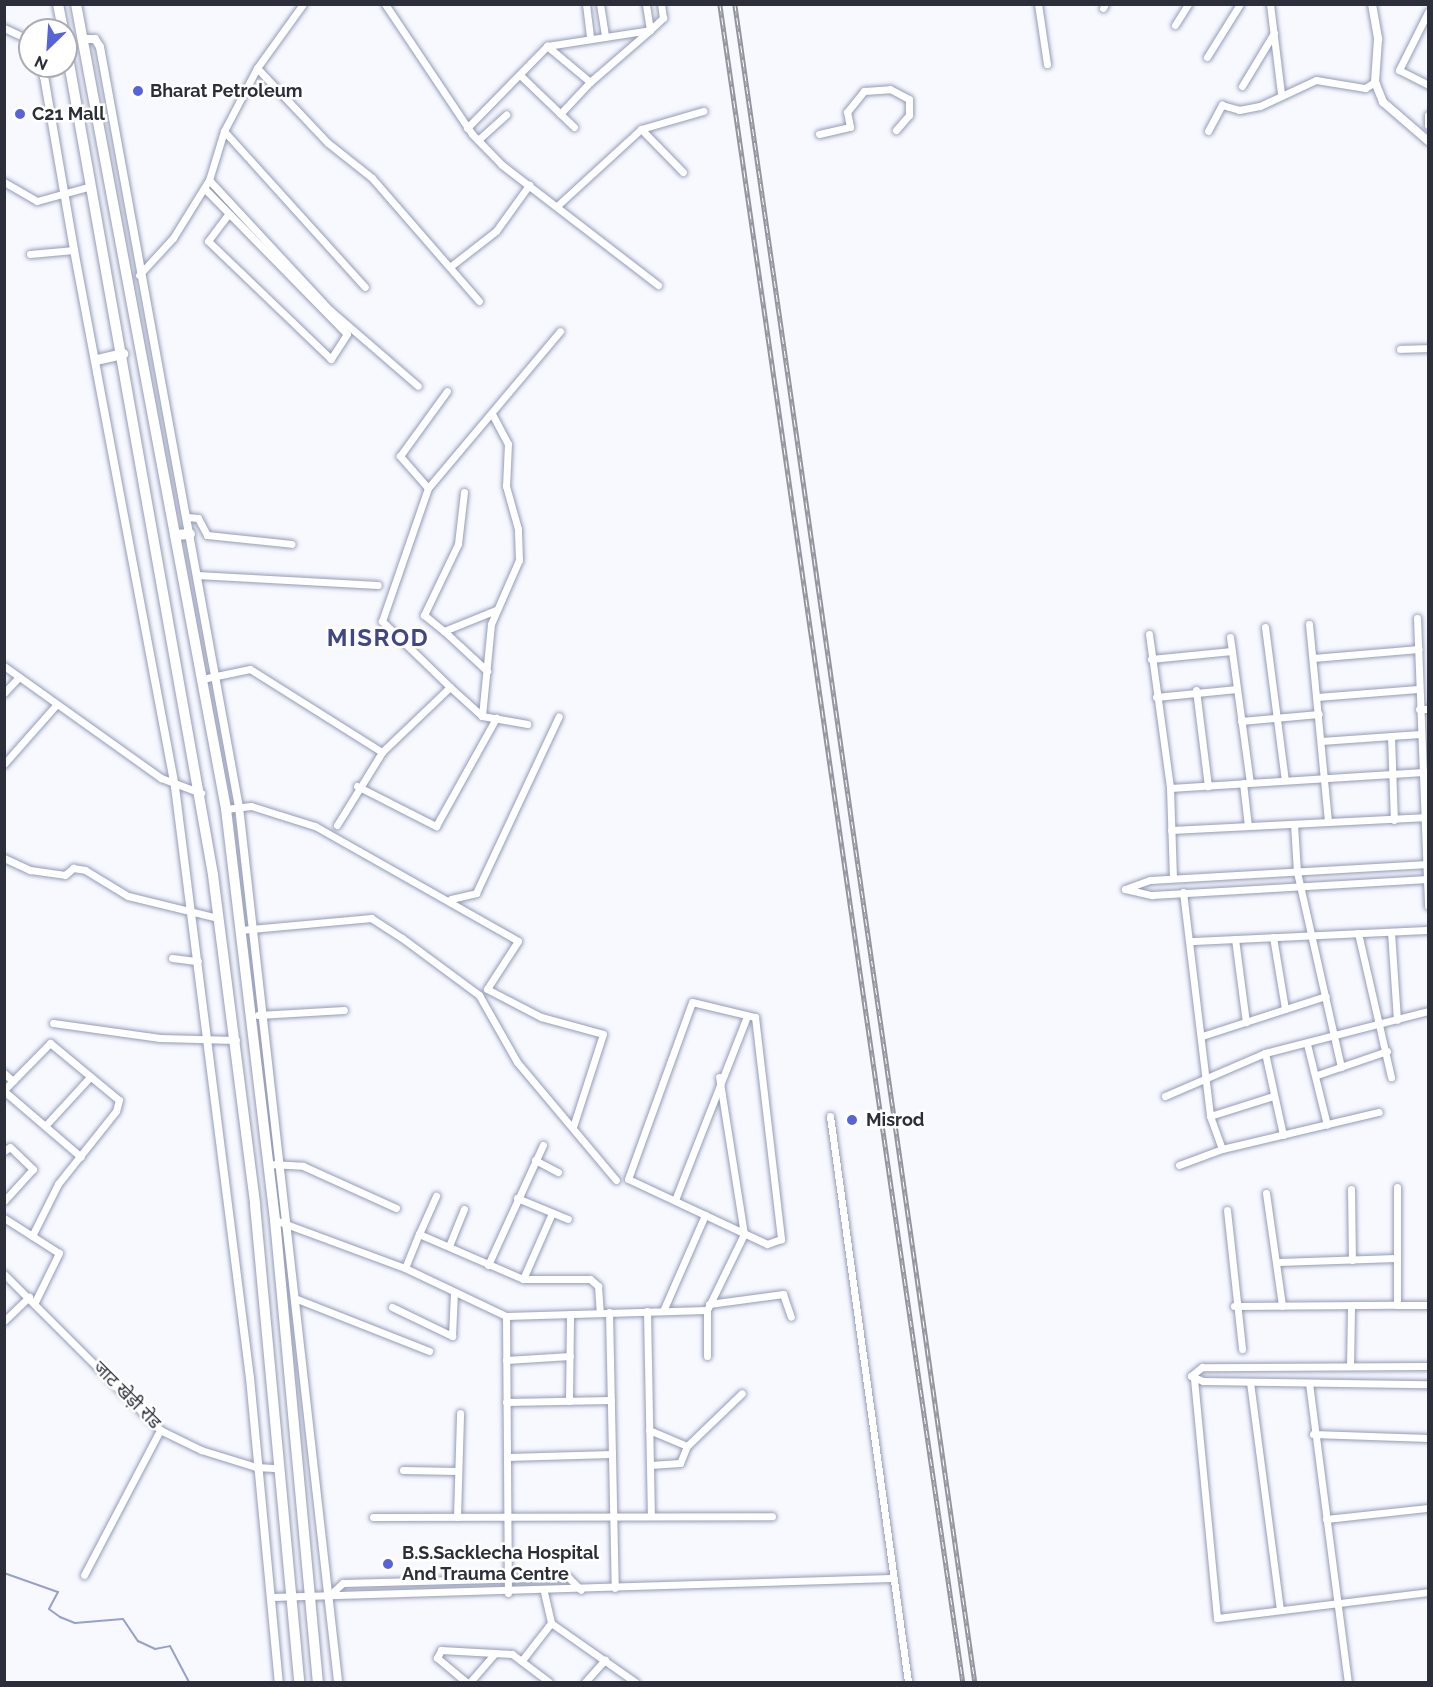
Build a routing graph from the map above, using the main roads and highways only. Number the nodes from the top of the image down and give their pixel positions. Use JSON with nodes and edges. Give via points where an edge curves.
{"nodes":[{"id":1,"x":76,"y":4,"type":"edge"},
{"id":2,"x":71,"y":78,"type":"edge"},
{"id":3,"x":123,"y":354,"type":"junction"},
{"id":4,"x":97,"y":360,"type":"road end"},
{"id":5,"x":190,"y":534,"type":"road end"},
{"id":6,"x":175,"y":536,"type":"junction"},
{"id":7,"x":299,"y":1683,"type":"edge"},
{"id":8,"x":318,"y":1683,"type":"edge"}],
"edges":[{"from":1,"to":6,"type":"main road"},
{"from":2,"to":3,"type":"main road"},
{"from":3,"to":4,"type":"main road"},
{"from":3,"to":7,"type":"main road","via":[[201,793],[236,1040]]},
{"from":5,"to":6,"type":"main road"},
{"from":6,"to":8,"type":"main road","via":[[226,809],[253,1016]]}]}
